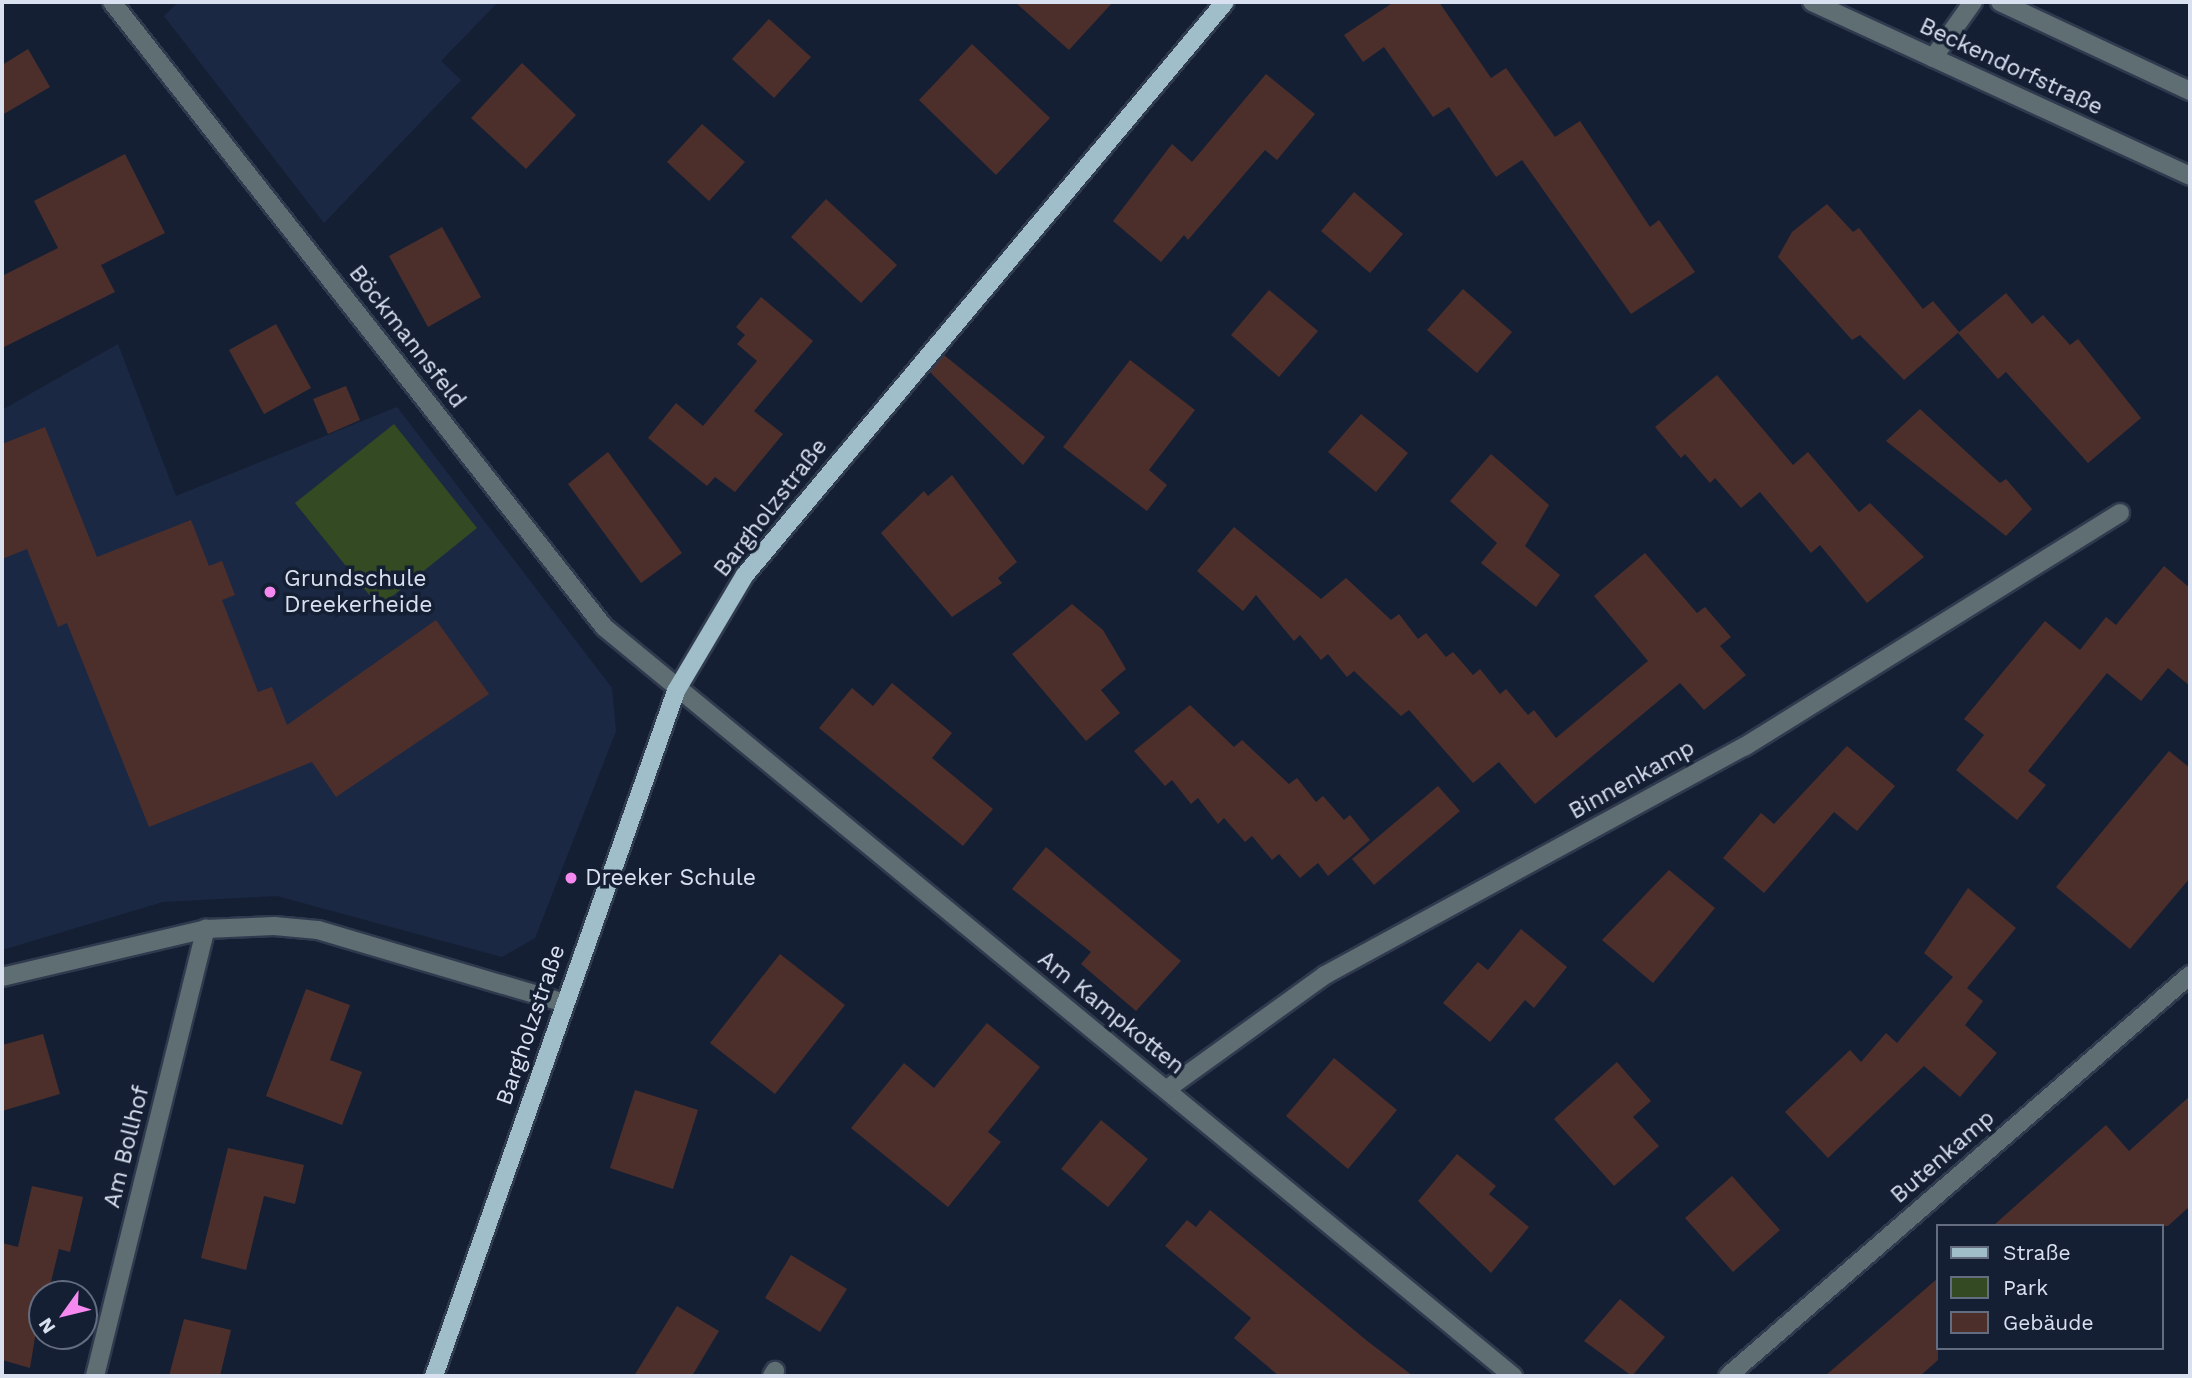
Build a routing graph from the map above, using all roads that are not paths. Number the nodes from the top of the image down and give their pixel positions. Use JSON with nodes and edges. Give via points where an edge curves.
{"nodes":[{"id":1,"x":112,"y":2,"type":"edge"},
{"id":2,"x":1226,"y":2,"type":"edge"},
{"id":3,"x":1812,"y":2,"type":"edge"},
{"id":4,"x":1973,"y":2,"type":"edge"},
{"id":5,"x":2000,"y":2,"type":"edge"},
{"id":6,"x":1933,"y":58,"type":"junction"},
{"id":7,"x":2190,"y":91,"type":"edge"},
{"id":8,"x":2190,"y":176,"type":"edge"},
{"id":9,"x":2120,"y":513,"type":"dead end"},
{"id":10,"x":676,"y":691,"type":"junction"},
{"id":11,"x":206,"y":929,"type":"junction"},
{"id":12,"x":2190,"y":975,"type":"edge"},
{"id":13,"x":2,"y":977,"type":"edge"},
{"id":14,"x":564,"y":1003,"type":"junction"},
{"id":15,"x":1167,"y":1089,"type":"junction"},
{"id":16,"x":95,"y":1376,"type":"edge"},
{"id":17,"x":434,"y":1376,"type":"edge"},
{"id":18,"x":1513,"y":1376,"type":"edge"},
{"id":19,"x":1728,"y":1376,"type":"edge"}],
"edges":[{"from":1,"to":10,"type":"street","name":"Böckmannsfeld","via":[[604,627]]},
{"from":2,"to":10,"type":"main road","name":"Bargholzstraße","via":[[745,575]]},
{"from":3,"to":6,"type":"street","name":"Beckendorfstraße"},
{"from":4,"to":6,"type":"street"},
{"from":5,"to":7,"type":"street"},
{"from":6,"to":8,"type":"street","name":"Beckendorfstraße"},
{"from":9,"to":15,"type":"street","name":"Binnenkamp","via":[[1744,747],[1325,975]]},
{"from":10,"to":14,"type":"main road","name":"Bargholzstraße"},
{"from":10,"to":15,"type":"street","name":"Am Kampkotten"},
{"from":11,"to":13,"type":"street"},
{"from":11,"to":14,"type":"street","via":[[318,930]]},
{"from":11,"to":16,"type":"street","name":"Am Bollhof"},
{"from":12,"to":19,"type":"street","name":"Butenkamp"},
{"from":14,"to":17,"type":"main road","name":"Bargholzstraße"},
{"from":15,"to":18,"type":"street","name":"Am Kampkotten"}]}
